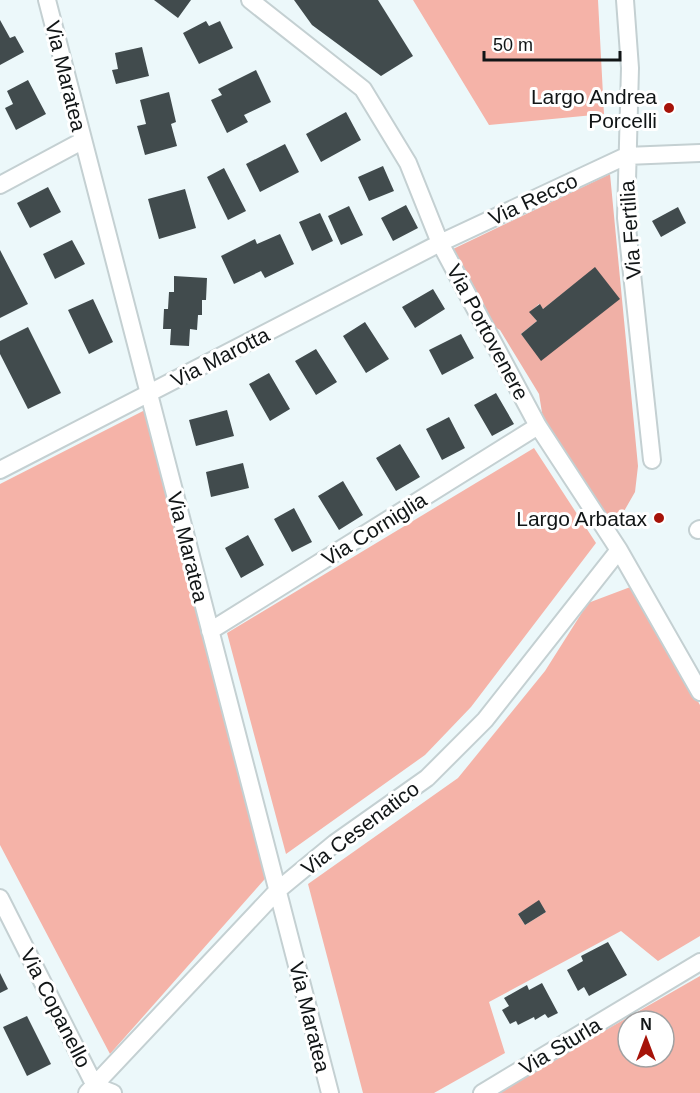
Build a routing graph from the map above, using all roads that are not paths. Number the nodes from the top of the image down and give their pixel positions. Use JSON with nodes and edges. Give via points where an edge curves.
{"nodes":[{"id":1,"x":47,"y":0,"type":"edge"},
{"id":2,"x":250,"y":0,"type":"edge"},
{"id":3,"x":625,"y":0,"type":"edge"},
{"id":4,"x":82,"y":141,"type":"junction"},
{"id":5,"x":700,"y":153,"type":"edge"},
{"id":6,"x":626,"y":156,"type":"junction"},
{"id":7,"x":0,"y":185,"type":"edge"},
{"id":8,"x":440,"y":243,"type":"junction"},
{"id":9,"x":149,"y":394,"type":"junction"},
{"id":10,"x":538,"y":426,"type":"junction"},
{"id":11,"x":652,"y":460,"type":"dead end"},
{"id":12,"x":0,"y":470,"type":"edge"},
{"id":13,"x":619,"y":550,"type":"junction"},
{"id":14,"x":210,"y":631,"type":"junction"},
{"id":15,"x":694,"y":669,"type":"edge"},
{"id":16,"x":700,"y":692,"type":"edge"},
{"id":17,"x":278,"y":890,"type":"junction"},
{"id":18,"x":0,"y":898,"type":"edge"},
{"id":19,"x":700,"y":962,"type":"edge"},
{"id":20,"x":91,"y":1089,"type":"edge"},
{"id":21,"x":113,"y":1093,"type":"edge"},
{"id":22,"x":330,"y":1093,"type":"edge"},
{"id":23,"x":482,"y":1093,"type":"edge"}],
"edges":[{"from":1,"to":4,"type":"street","name":"Via Maratea"},
{"from":2,"to":8,"type":"street","name":"Via Portovenere","via":[[363,89],[408,163]]},
{"from":3,"to":6,"type":"street","name":"Via Fertilia","via":[[630,68]]},
{"from":4,"to":7,"type":"street"},
{"from":4,"to":9,"type":"street","name":"Via Maratea"},
{"from":5,"to":6,"type":"street"},
{"from":6,"to":8,"type":"street","name":"Via Recco"},
{"from":6,"to":11,"type":"street","name":"Via Fertilia","via":[[626,218]]},
{"from":8,"to":9,"type":"street","name":"Via Marotta"},
{"from":8,"to":10,"type":"street","name":"Via Portovenere"},
{"from":9,"to":12,"type":"street","name":"Via Marotta"},
{"from":9,"to":14,"type":"street","name":"Via Maratea"},
{"from":10,"to":13,"type":"street","name":"Via Portovenere"},
{"from":10,"to":14,"type":"street","name":"Via Corniglia"},
{"from":13,"to":15,"type":"street","name":"Via Portovenere"},
{"from":13,"to":17,"type":"street","name":"Via Cesenatico","via":[[485,720],[427,778],[335,843]]},
{"from":14,"to":17,"type":"street","name":"Via Maratea"},
{"from":15,"to":16,"type":"street","name":"Via Portovenere"},
{"from":17,"to":20,"type":"street","name":"Via Cesenatico"},
{"from":17,"to":22,"type":"street","name":"Via Maratea"},
{"from":18,"to":20,"type":"street","name":"Via Copanello"},
{"from":19,"to":23,"type":"street","name":"Via Sturla"},
{"from":20,"to":21,"type":"street"}]}
